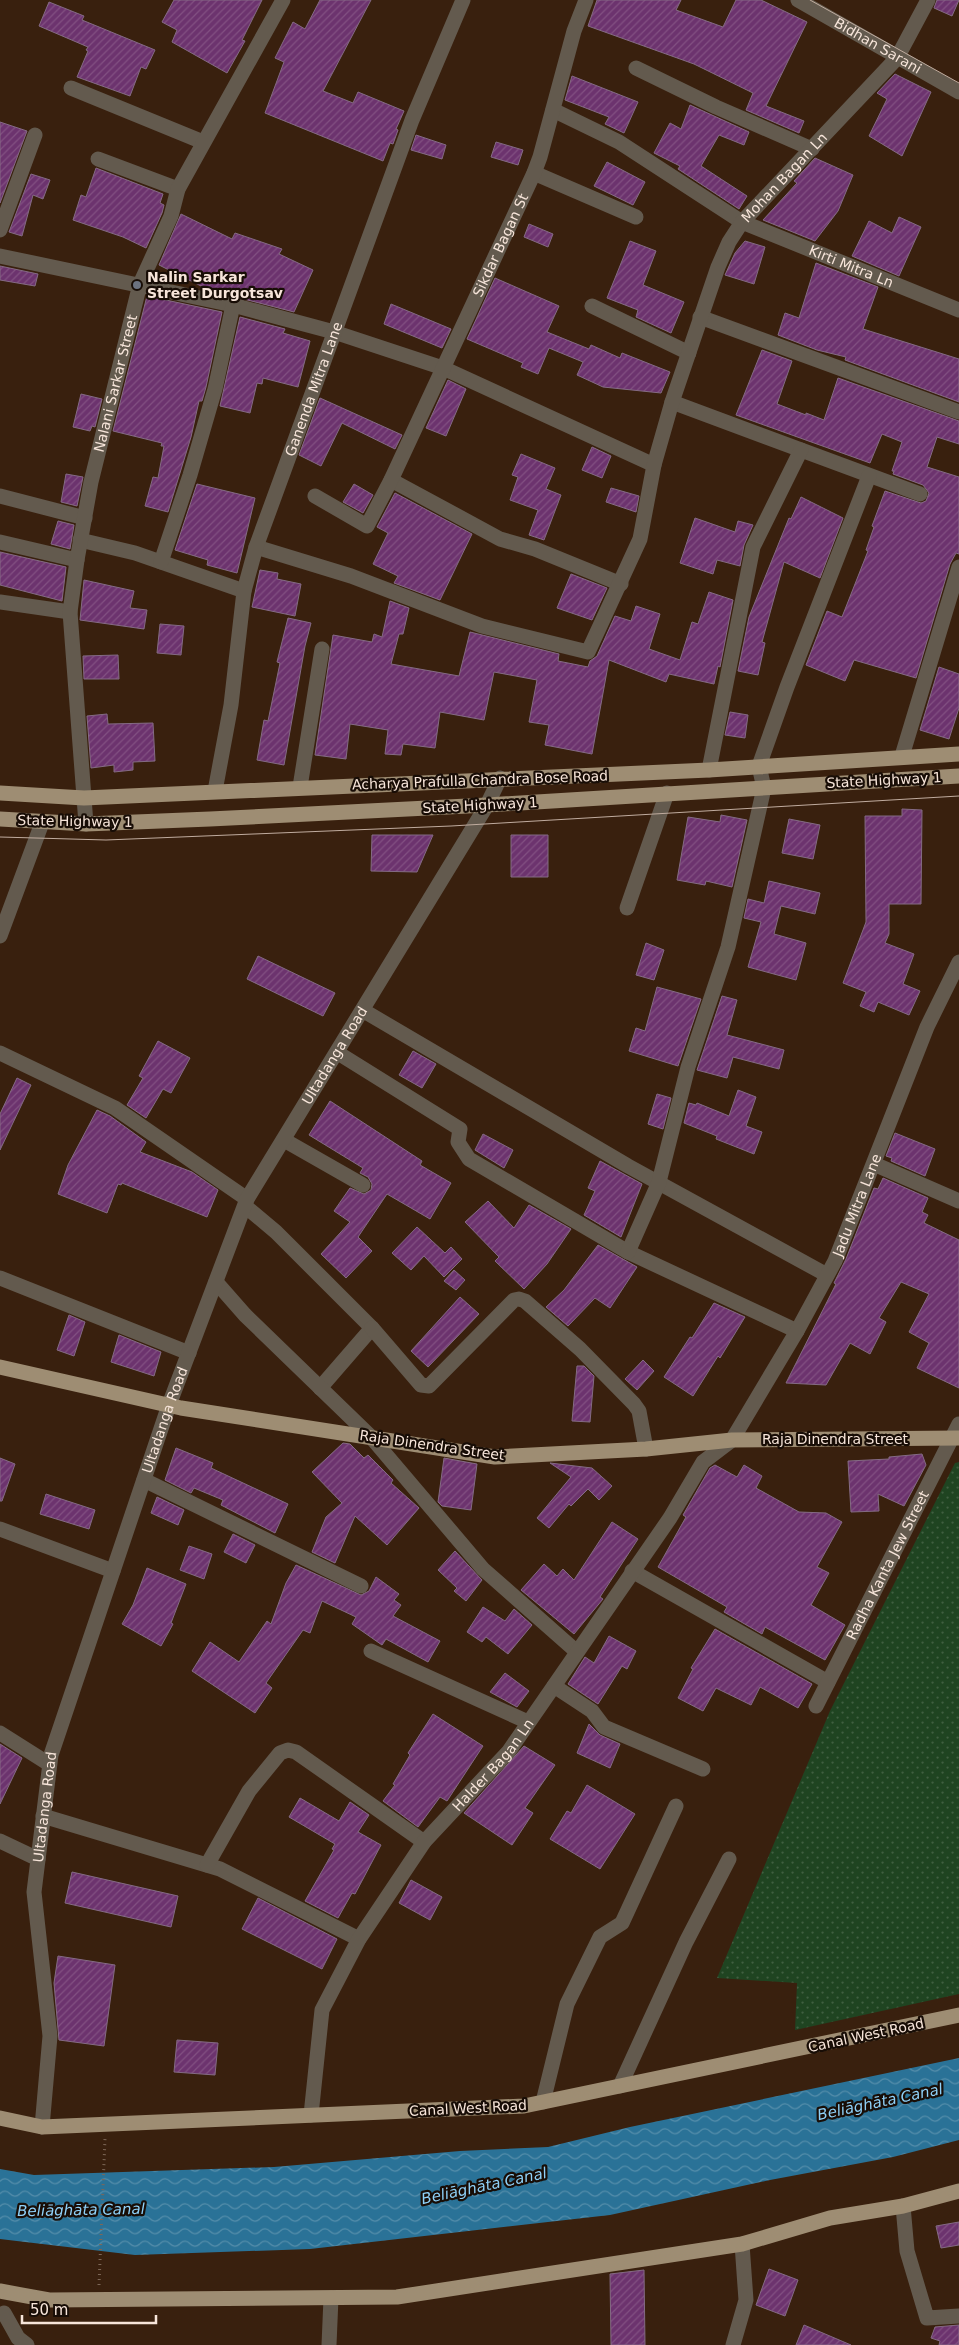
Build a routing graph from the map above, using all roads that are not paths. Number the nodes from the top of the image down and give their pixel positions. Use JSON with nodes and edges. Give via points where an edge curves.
{"nodes":[{"id":1,"x":283,"y":0,"type":"edge"},
{"id":2,"x":463,"y":0,"type":"edge"},
{"id":3,"x":586,"y":0,"type":"edge"},
{"id":4,"x":798,"y":0,"type":"edge"},
{"id":5,"x":928,"y":0,"type":"edge"},
{"id":6,"x":897,"y":58,"type":"junction"},
{"id":7,"x":636,"y":68,"type":"dead end"},
{"id":8,"x":71,"y":88,"type":"dead end"},
{"id":9,"x":959,"y":92,"type":"edge"},
{"id":10,"x":553,"y":110,"type":"junction"},
{"id":11,"x":36,"y":135,"type":"dead end"},
{"id":12,"x":203,"y":142,"type":"junction"},
{"id":13,"x":812,"y":149,"type":"junction"},
{"id":14,"x":98,"y":159,"type":"dead end"},
{"id":15,"x":534,"y":173,"type":"junction"},
{"id":16,"x":178,"y":189,"type":"junction"},
{"id":17,"x":636,"y":217,"type":"dead end"},
{"id":18,"x":742,"y":222,"type":"junction"},
{"id":19,"x":0,"y":230,"type":"edge"},
{"id":20,"x":0,"y":256,"type":"edge"},
{"id":21,"x":140,"y":284,"type":"junction"},
{"id":22,"x":233,"y":305,"type":"junction"},
{"id":23,"x":592,"y":306,"type":"dead end"},
{"id":24,"x":959,"y":310,"type":"edge"},
{"id":25,"x":700,"y":317,"type":"junction"},
{"id":26,"x":334,"y":332,"type":"junction"},
{"id":27,"x":689,"y":354,"type":"junction"},
{"id":28,"x":443,"y":368,"type":"junction"},
{"id":29,"x":672,"y":402,"type":"junction"},
{"id":30,"x":959,"y":412,"type":"edge"},
{"id":31,"x":801,"y":450,"type":"junction"},
{"id":32,"x":654,"y":465,"type":"junction"},
{"id":33,"x":870,"y":476,"type":"junction"},
{"id":34,"x":391,"y":480,"type":"junction"},
{"id":35,"x":920,"y":494,"type":"dead end"},
{"id":36,"x":0,"y":496,"type":"edge"},
{"id":37,"x":315,"y":496,"type":"dead end"},
{"id":38,"x":85,"y":518,"type":"junction"},
{"id":39,"x":80,"y":540,"type":"junction"},
{"id":40,"x":0,"y":542,"type":"edge"},
{"id":41,"x":256,"y":547,"type":"junction"},
{"id":42,"x":77,"y":560,"type":"junction"},
{"id":43,"x":161,"y":562,"type":"junction"},
{"id":44,"x":959,"y":567,"type":"edge"},
{"id":45,"x":621,"y":584,"type":"junction"},
{"id":46,"x":244,"y":591,"type":"junction"},
{"id":47,"x":0,"y":602,"type":"edge"},
{"id":48,"x":70,"y":612,"type":"junction"},
{"id":49,"x":322,"y":649,"type":"dead end"},
{"id":50,"x":959,"y":754,"type":"edge"},
{"id":51,"x":902,"y":756,"type":"junction"},
{"id":52,"x":759,"y":766,"type":"junction"},
{"id":53,"x":708,"y":770,"type":"junction"},
{"id":54,"x":959,"y":776,"type":"edge"},
{"id":55,"x":500,"y":778,"type":"junction"},
{"id":56,"x":300,"y":787,"type":"junction"},
{"id":57,"x":764,"y":788,"type":"junction"},
{"id":58,"x":215,"y":791,"type":"junction"},
{"id":59,"x":0,"y":793,"type":"edge"},
{"id":60,"x":667,"y":793,"type":"junction"},
{"id":61,"x":84,"y":798,"type":"junction"},
{"id":62,"x":487,"y":805,"type":"junction"},
{"id":63,"x":0,"y":819,"type":"edge"},
{"id":64,"x":42,"y":823,"type":"junction"},
{"id":65,"x":86,"y":824,"type":"junction"},
{"id":66,"x":627,"y":908,"type":"dead end"},
{"id":67,"x":0,"y":936,"type":"edge"},
{"id":68,"x":959,"y":962,"type":"edge"},
{"id":69,"x":364,"y":1011,"type":"junction"},
{"id":70,"x":0,"y":1053,"type":"edge"},
{"id":71,"x":338,"y":1053,"type":"junction"},
{"id":72,"x":284,"y":1140,"type":"junction"},
{"id":73,"x":874,"y":1164,"type":"junction"},
{"id":74,"x":658,"y":1182,"type":"junction"},
{"id":75,"x":363,"y":1184,"type":"dead end"},
{"id":76,"x":959,"y":1201,"type":"edge"},
{"id":77,"x":246,"y":1202,"type":"junction"},
{"id":78,"x":628,"y":1252,"type":"junction"},
{"id":79,"x":827,"y":1275,"type":"junction"},
{"id":80,"x":0,"y":1278,"type":"edge"},
{"id":81,"x":216,"y":1282,"type":"junction"},
{"id":82,"x":372,"y":1328,"type":"junction"},
{"id":83,"x":797,"y":1331,"type":"junction"},
{"id":84,"x":189,"y":1353,"type":"junction"},
{"id":85,"x":0,"y":1367,"type":"edge"},
{"id":86,"x":320,"y":1388,"type":"junction"},
{"id":87,"x":169,"y":1405,"type":"junction"},
{"id":88,"x":959,"y":1424,"type":"edge"},
{"id":89,"x":371,"y":1437,"type":"junction"},
{"id":90,"x":955,"y":1438,"type":"edge"},
{"id":91,"x":732,"y":1440,"type":"junction"},
{"id":92,"x":646,"y":1450,"type":"junction"},
{"id":93,"x":144,"y":1480,"type":"junction"},
{"id":94,"x":0,"y":1529,"type":"edge"},
{"id":95,"x":632,"y":1571,"type":"junction"},
{"id":96,"x":113,"y":1572,"type":"junction"},
{"id":97,"x":361,"y":1586,"type":"dead end"},
{"id":98,"x":371,"y":1651,"type":"dead end"},
{"id":99,"x":577,"y":1652,"type":"junction"},
{"id":100,"x":828,"y":1682,"type":"junction"},
{"id":101,"x":554,"y":1686,"type":"junction"},
{"id":102,"x":816,"y":1706,"type":"dead end"},
{"id":103,"x":528,"y":1722,"type":"junction"},
{"id":104,"x":0,"y":1732,"type":"edge"},
{"id":105,"x":49,"y":1764,"type":"junction"},
{"id":106,"x":703,"y":1769,"type":"dead end"},
{"id":107,"x":676,"y":1806,"type":"dead end"},
{"id":108,"x":43,"y":1816,"type":"junction"},
{"id":109,"x":0,"y":1841,"type":"edge"},
{"id":110,"x":424,"y":1842,"type":"junction"},
{"id":111,"x":38,"y":1859,"type":"junction"},
{"id":112,"x":729,"y":1860,"type":"dead end"},
{"id":113,"x":207,"y":1865,"type":"junction"},
{"id":114,"x":359,"y":1939,"type":"junction"},
{"id":115,"x":959,"y":2016,"type":"edge"},
{"id":116,"x":620,"y":2086,"type":"junction"},
{"id":117,"x":544,"y":2102,"type":"junction"},
{"id":118,"x":311,"y":2115,"type":"junction"},
{"id":119,"x":0,"y":2118,"type":"edge"},
{"id":120,"x":42,"y":2127,"type":"junction"},
{"id":121,"x":959,"y":2191,"type":"edge"},
{"id":122,"x":902,"y":2206,"type":"junction"},
{"id":123,"x":742,"y":2244,"type":"junction"},
{"id":124,"x":6,"y":2292,"type":"edge"},
{"id":125,"x":331,"y":2298,"type":"junction"},
{"id":126,"x":2,"y":2315,"type":"edge"},
{"id":127,"x":959,"y":2316,"type":"edge"},
{"id":128,"x":27,"y":2345,"type":"edge"},
{"id":129,"x":329,"y":2345,"type":"edge"},
{"id":130,"x":733,"y":2345,"type":"edge"}],
"edges":[{"from":1,"to":12,"type":"street","name":"Nalani Sarkar Street"},
{"from":2,"to":26,"type":"street","name":"Ganenda Mitra Lane","via":[[412,120]]},
{"from":3,"to":10,"type":"street","name":"Sikdar Bagan St","via":[[574,31]]},
{"from":4,"to":6,"type":"street","name":"Bidhan Sarani"},
{"from":5,"to":6,"type":"street","name":"Mohan Bagan Ln"},
{"from":6,"to":9,"type":"street","name":"Bidhan Sarani"},
{"from":6,"to":13,"type":"street","name":"Mohan Bagan Ln"},
{"from":7,"to":13,"type":"street"},
{"from":8,"to":12,"type":"street"},
{"from":10,"to":15,"type":"street","name":"Sikdar Bagan St"},
{"from":10,"to":18,"type":"street","name":"Kirti Mitra Ln","via":[[619,142]]},
{"from":11,"to":19,"type":"street"},
{"from":12,"to":16,"type":"street","name":"Nalani Sarkar Street"},
{"from":13,"to":18,"type":"street","name":"Mohan Bagan Ln"},
{"from":14,"to":16,"type":"street"},
{"from":15,"to":17,"type":"street"},
{"from":15,"to":28,"type":"street","name":"Sikdar Bagan St"},
{"from":16,"to":21,"type":"street","name":"Nalani Sarkar Street","via":[[171,216]]},
{"from":18,"to":24,"type":"street","name":"Kirti Mitra Ln"},
{"from":18,"to":25,"type":"street","name":"Mohan Bagan Ln","via":[[729,242]]},
{"from":20,"to":21,"type":"street"},
{"from":21,"to":22,"type":"street"},
{"from":21,"to":38,"type":"street","name":"Nalani Sarkar Street"},
{"from":22,"to":26,"type":"street"},
{"from":22,"to":43,"type":"street","via":[[215,389]]},
{"from":23,"to":27,"type":"street"},
{"from":25,"to":27,"type":"street","name":"Mohan Bagan Ln"},
{"from":25,"to":30,"type":"street"},
{"from":26,"to":28,"type":"street"},
{"from":26,"to":41,"type":"street","name":"Ganenda Mitra Lane"},
{"from":27,"to":29,"type":"street","name":"Mohan Bagan Ln"},
{"from":28,"to":32,"type":"street"},
{"from":28,"to":34,"type":"street","name":"Sikdar Bagan St"},
{"from":29,"to":31,"type":"street"},
{"from":29,"to":32,"type":"street","name":"Mohan Bagan Ln"},
{"from":31,"to":33,"type":"street"},
{"from":31,"to":53,"type":"street","via":[[753,547]]},
{"from":32,"to":45,"type":"street","name":"Mohan Bagan Ln","via":[[640,539]]},
{"from":33,"to":35,"type":"street"},
{"from":33,"to":52,"type":"street","via":[[790,678]]},
{"from":34,"to":37,"type":"street","name":"Sikdar Bagan St","via":[[367,526]]},
{"from":34,"to":45,"type":"street","via":[[500,540],[535,549]]},
{"from":36,"to":38,"type":"street"},
{"from":38,"to":39,"type":"street","name":"Nalani Sarkar Street"},
{"from":39,"to":42,"type":"street","name":"Nalani Sarkar Street"},
{"from":39,"to":43,"type":"street"},
{"from":40,"to":42,"type":"street"},
{"from":41,"to":45,"type":"street","name":"Mohan Bagan Ln","via":[[351,576],[482,626],[588,652]]},
{"from":41,"to":46,"type":"street","name":"Ganenda Mitra Lane"},
{"from":42,"to":48,"type":"street","name":"Nalani Sarkar Street"},
{"from":43,"to":46,"type":"street"},
{"from":44,"to":51,"type":"street"},
{"from":46,"to":58,"type":"street","name":"Ganenda Mitra Lane","via":[[231,705]]},
{"from":47,"to":48,"type":"street"},
{"from":48,"to":61,"type":"street","name":"Nalani Sarkar Street"},
{"from":49,"to":56,"type":"street"},
{"from":50,"to":51,"type":"main road","name":"Acharya Prafulla Chandra Bose Road"},
{"from":51,"to":52,"type":"main road","name":"Acharya Prafulla Chandra Bose Road"},
{"from":52,"to":53,"type":"main road","name":"Acharya Prafulla Chandra Bose Road"},
{"from":52,"to":57,"type":"street"},
{"from":53,"to":55,"type":"main road","name":"Acharya Prafulla Chandra Bose Road"},
{"from":54,"to":57,"type":"main road","name":"State Highway 1"},
{"from":55,"to":56,"type":"main road","name":"Acharya Prafulla Chandra Bose Road"},
{"from":55,"to":62,"type":"street","name":"Ultadanga Road"},
{"from":56,"to":58,"type":"main road","name":"Acharya Prafulla Chandra Bose Road"},
{"from":57,"to":60,"type":"main road","name":"State Highway 1"},
{"from":57,"to":74,"type":"street","via":[[728,947],[688,1067]]},
{"from":58,"to":61,"type":"main road","name":"Acharya Prafulla Chandra Bose Road"},
{"from":59,"to":61,"type":"main road","name":"Acharya Prafulla Chandra Bose Road"},
{"from":60,"to":62,"type":"main road","name":"State Highway 1"},
{"from":60,"to":66,"type":"street"},
{"from":61,"to":65,"type":"street","name":"Nalani Sarkar Street"},
{"from":62,"to":65,"type":"main road","name":"State Highway 1"},
{"from":62,"to":69,"type":"street","name":"Ultadanga Road"},
{"from":63,"to":64,"type":"main road","name":"State Highway 1"},
{"from":64,"to":65,"type":"main road","name":"State Highway 1"},
{"from":64,"to":67,"type":"street"},
{"from":68,"to":73,"type":"street","name":"Jadu Mitra Lane","via":[[927,1027]]},
{"from":69,"to":71,"type":"street","name":"Ultadanga Road"},
{"from":69,"to":74,"type":"street"},
{"from":70,"to":77,"type":"street","via":[[115,1108]]},
{"from":71,"to":72,"type":"street","name":"Ultadanga Road"},
{"from":71,"to":78,"type":"street","via":[[460,1129],[458,1142],[469,1159]]},
{"from":72,"to":75,"type":"street"},
{"from":72,"to":77,"type":"street","name":"Ultadanga Road"},
{"from":73,"to":76,"type":"street"},
{"from":73,"to":79,"type":"street","name":"Jadu Mitra Lane"},
{"from":74,"to":78,"type":"street"},
{"from":74,"to":79,"type":"street"},
{"from":77,"to":81,"type":"street","name":"Ultadanga Road"},
{"from":77,"to":82,"type":"street"},
{"from":78,"to":83,"type":"street"},
{"from":79,"to":83,"type":"street","name":"Jadu Mitra Lane"},
{"from":80,"to":84,"type":"street"},
{"from":81,"to":84,"type":"street","name":"Ultadanga Road"},
{"from":81,"to":86,"type":"street"},
{"from":82,"to":86,"type":"street"},
{"from":82,"to":92,"type":"street","via":[[421,1384],[428,1386],[514,1300],[525,1301],[580,1349],[634,1404],[639,1411]]},
{"from":83,"to":91,"type":"street","name":"Jadu Mitra Lane"},
{"from":84,"to":87,"type":"street","name":"Ultadanga Road"},
{"from":85,"to":87,"type":"main road","name":"Raja Dinendra Street"},
{"from":86,"to":89,"type":"street"},
{"from":87,"to":89,"type":"main road","name":"Raja Dinendra Street"},
{"from":87,"to":93,"type":"street","name":"Ultadanga Road"},
{"from":88,"to":90,"type":"street","name":"Radha Kanta Jew Street"},
{"from":89,"to":92,"type":"main road","name":"Raja Dinendra Street","via":[[495,1457]]},
{"from":89,"to":99,"type":"street","via":[[483,1569]]},
{"from":90,"to":91,"type":"main road","name":"Raja Dinendra Street"},
{"from":90,"to":100,"type":"street","name":"Radha Kanta Jew Street"},
{"from":91,"to":92,"type":"main road","name":"Raja Dinendra Street"},
{"from":91,"to":95,"type":"street","name":"Halder Bagan Ln","via":[[703,1462],[670,1518]]},
{"from":93,"to":96,"type":"street","name":"Ultadanga Road"},
{"from":93,"to":97,"type":"street"},
{"from":94,"to":96,"type":"street"},
{"from":95,"to":99,"type":"street","name":"Halder Bagan Ln"},
{"from":95,"to":100,"type":"street"},
{"from":96,"to":105,"type":"street","name":"Ultadanga Road"},
{"from":98,"to":103,"type":"street"},
{"from":99,"to":101,"type":"street","name":"Halder Bagan Ln"},
{"from":100,"to":102,"type":"street","name":"Radha Kanta Jew Street"},
{"from":101,"to":103,"type":"street","name":"Halder Bagan Ln"},
{"from":101,"to":106,"type":"street","via":[[592,1711],[604,1727]]},
{"from":103,"to":110,"type":"street","name":"Halder Bagan Ln","via":[[509,1751]]},
{"from":104,"to":105,"type":"street"},
{"from":105,"to":108,"type":"street","name":"Ultadanga Road"},
{"from":107,"to":117,"type":"street","via":[[622,1923],[600,1938],[567,2004]]},
{"from":108,"to":111,"type":"street","name":"Ultadanga Road"},
{"from":108,"to":113,"type":"street"},
{"from":109,"to":111,"type":"street"},
{"from":110,"to":113,"type":"street","via":[[296,1752],[288,1750],[280,1753],[249,1791]]},
{"from":110,"to":114,"type":"street","name":"Halder Bagan Ln"},
{"from":111,"to":120,"type":"street","name":"Ultadanga Road","via":[[34,1892],[50,2036]]},
{"from":112,"to":116,"type":"street","via":[[686,1942]]},
{"from":113,"to":114,"type":"street"},
{"from":114,"to":118,"type":"street","name":"Halder Bagan Ln","via":[[322,2010]]},
{"from":115,"to":116,"type":"main road","name":"Canal West Road"},
{"from":116,"to":117,"type":"main road","name":"Canal West Road"},
{"from":117,"to":118,"type":"main road","name":"Canal West Road","via":[[524,2106]]},
{"from":118,"to":120,"type":"main road","name":"Canal West Road"},
{"from":119,"to":120,"type":"main road","name":"Canal West Road"},
{"from":121,"to":122,"type":"main road"},
{"from":122,"to":123,"type":"main road","via":[[830,2218]]},
{"from":122,"to":127,"type":"street","via":[[907,2250],[927,2318]]},
{"from":123,"to":125,"type":"main road","via":[[397,2297]]},
{"from":123,"to":130,"type":"street","via":[[746,2300]]},
{"from":124,"to":125,"type":"main road","via":[[49,2300]]},
{"from":124,"to":126,"type":"street"},
{"from":125,"to":129,"type":"street"},
{"from":126,"to":128,"type":"street"}]}
